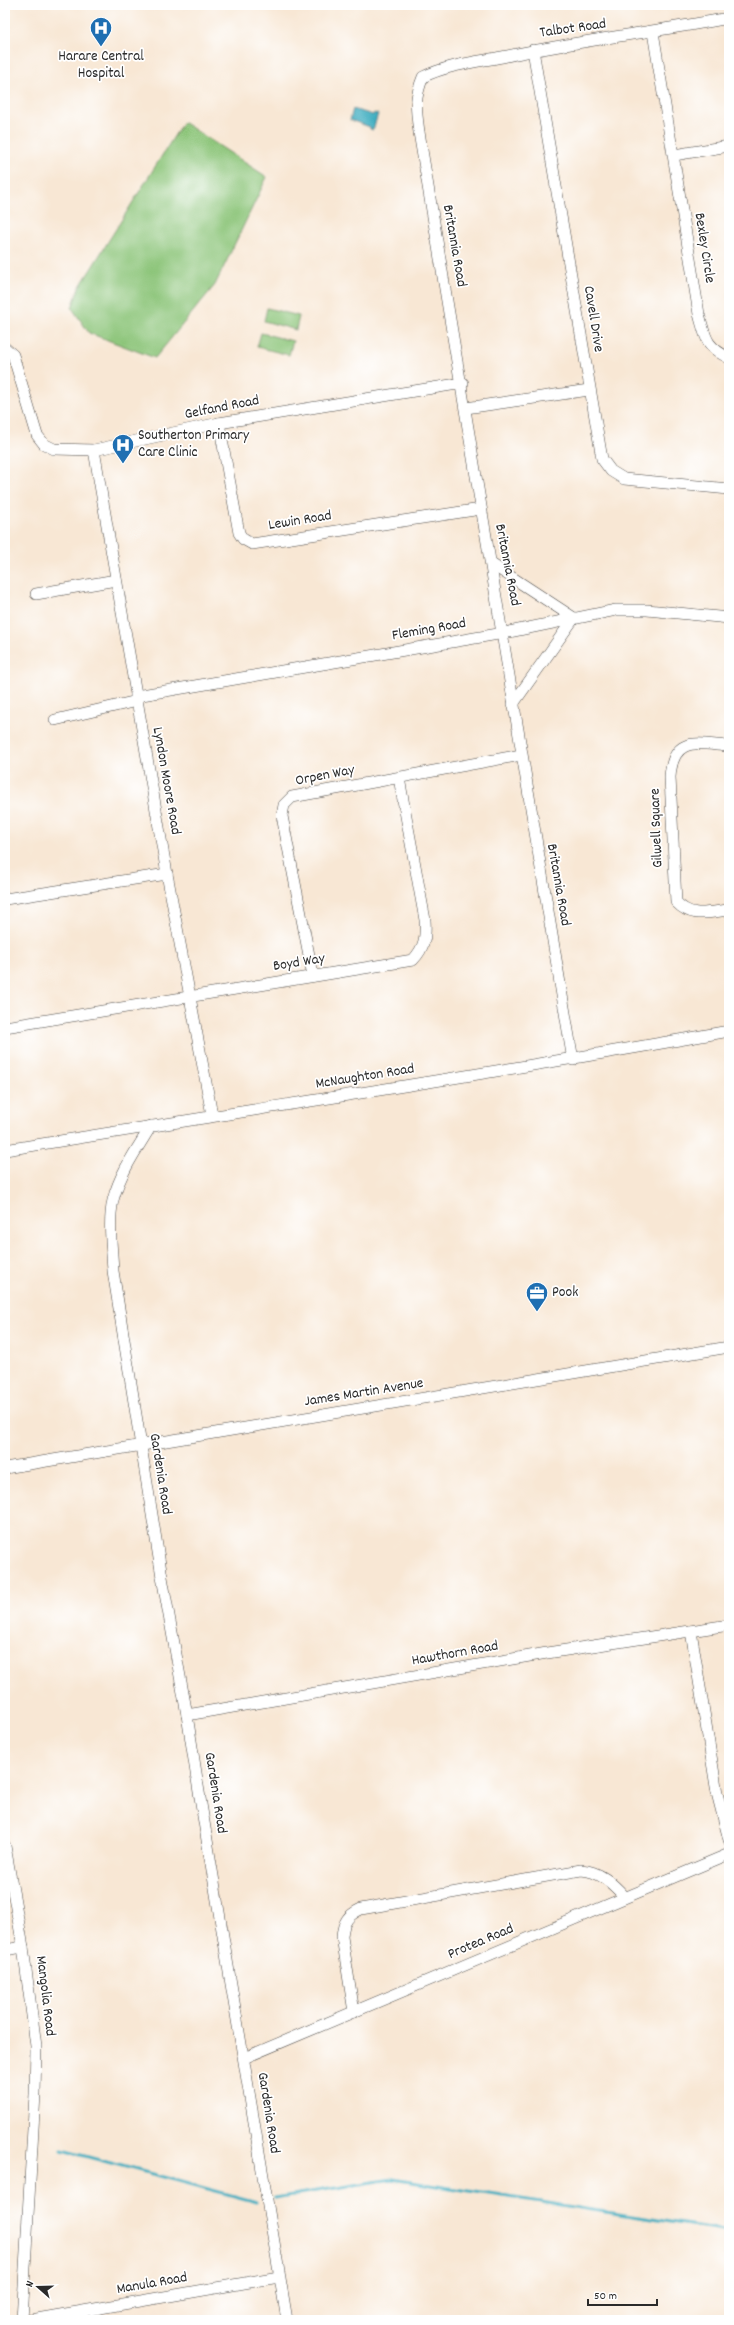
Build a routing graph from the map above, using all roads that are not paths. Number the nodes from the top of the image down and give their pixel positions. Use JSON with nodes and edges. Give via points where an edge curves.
{"nodes":[{"id":1,"x":729,"y":18,"type":"edge"},
{"id":2,"x":653,"y":32,"type":"junction"},
{"id":3,"x":533,"y":50,"type":"junction"},
{"id":4,"x":423,"y":77,"type":"joint"},
{"id":5,"x":729,"y":146,"type":"edge"},
{"id":6,"x":674,"y":155,"type":"junction"},
{"id":7,"x":5,"y":348,"type":"edge"},
{"id":8,"x":729,"y":358,"type":"edge"},
{"id":9,"x":463,"y":383,"type":"junction"},
{"id":10,"x":590,"y":390,"type":"junction"},
{"id":11,"x":466,"y":408,"type":"junction"},
{"id":12,"x":219,"y":423,"type":"junction"},
{"id":13,"x":94,"y":450,"type":"junction"},
{"id":14,"x":729,"y":489,"type":"edge"},
{"id":15,"x":481,"y":509,"type":"junction"},
{"id":16,"x":493,"y":565,"type":"junction"},
{"id":17,"x":116,"y":580,"type":"junction"},
{"id":18,"x":36,"y":594,"type":"dead end"},
{"id":19,"x":574,"y":618,"type":"junction"},
{"id":20,"x":729,"y":618,"type":"edge"},
{"id":21,"x":504,"y":632,"type":"junction"},
{"id":22,"x":136,"y":699,"type":"junction"},
{"id":23,"x":513,"y":704,"type":"junction"},
{"id":24,"x":55,"y":720,"type":"dead end"},
{"id":25,"x":729,"y":746,"type":"edge"},
{"id":26,"x":521,"y":755,"type":"junction"},
{"id":27,"x":399,"y":778,"type":"junction"},
{"id":28,"x":167,"y":874,"type":"junction"},
{"id":29,"x":5,"y":899,"type":"edge"},
{"id":30,"x":729,"y":910,"type":"edge"},
{"id":31,"x":312,"y":976,"type":"junction"},
{"id":32,"x":191,"y":997,"type":"junction"},
{"id":33,"x":5,"y":1027,"type":"edge"},
{"id":34,"x":729,"y":1031,"type":"edge"},
{"id":35,"x":573,"y":1060,"type":"junction"},
{"id":36,"x":212,"y":1116,"type":"junction"},
{"id":37,"x":151,"y":1126,"type":"junction"},
{"id":38,"x":5,"y":1150,"type":"edge"},
{"id":39,"x":729,"y":1348,"type":"edge"},
{"id":40,"x":141,"y":1445,"type":"junction"},
{"id":41,"x":5,"y":1468,"type":"edge"},
{"id":42,"x":729,"y":1625,"type":"edge"},
{"id":43,"x":690,"y":1631,"type":"junction"},
{"id":44,"x":188,"y":1714,"type":"junction"},
{"id":45,"x":729,"y":1840,"type":"edge"},
{"id":46,"x":5,"y":1846,"type":"edge"},
{"id":47,"x":729,"y":1854,"type":"edge"},
{"id":48,"x":625,"y":1897,"type":"junction"},
{"id":49,"x":23,"y":1947,"type":"junction"},
{"id":50,"x":5,"y":1950,"type":"edge"},
{"id":51,"x":354,"y":2012,"type":"junction"},
{"id":52,"x":244,"y":2058,"type":"junction"},
{"id":53,"x":279,"y":2277,"type":"junction"},
{"id":54,"x":22,"y":2320,"type":"edge"},
{"id":55,"x":31,"y":2320,"type":"edge"},
{"id":56,"x":287,"y":2320,"type":"edge"}],
"edges":[{"from":1,"to":2,"type":"street","name":"Talbot Road"},
{"from":2,"to":3,"type":"street","name":"Talbot Road"},
{"from":2,"to":6,"type":"street","name":"Bexley Circle"},
{"from":3,"to":4,"type":"street","name":"Talbot Road","via":[[448,68]]},
{"from":3,"to":10,"type":"street","name":"Cavell Drive"},
{"from":4,"to":9,"type":"street","name":"Britannia Road","via":[[416,94],[415,105]]},
{"from":5,"to":6,"type":"street"},
{"from":6,"to":8,"type":"street","name":"Bexley Circle","via":[[699,314],[714,351]]},
{"from":7,"to":13,"type":"street","name":"Gelfand Road","via":[[13,355],[37,435],[44,444],[54,449]]},
{"from":9,"to":11,"type":"street","name":"Britannia Road"},
{"from":9,"to":12,"type":"street","name":"Gelfand Road"},
{"from":10,"to":11,"type":"street"},
{"from":10,"to":14,"type":"street","name":"Cavell Drive","via":[[602,459],[611,470],[624,479]]},
{"from":11,"to":15,"type":"street","name":"Britannia Road"},
{"from":12,"to":13,"type":"street","name":"Gelfand Road"},
{"from":12,"to":15,"type":"street","name":"Lewin Road","via":[[239,533],[252,544]]},
{"from":13,"to":17,"type":"street","name":"Lyndon Moore Road"},
{"from":15,"to":16,"type":"street","name":"Britannia Road"},
{"from":16,"to":19,"type":"street"},
{"from":16,"to":21,"type":"street","name":"Britannia Road"},
{"from":17,"to":18,"type":"street"},
{"from":17,"to":22,"type":"street","name":"Lyndon Moore Road"},
{"from":19,"to":20,"type":"street","name":"Fleming Road","via":[[616,610],[647,610]]},
{"from":19,"to":21,"type":"street","name":"Fleming Road"},
{"from":19,"to":23,"type":"street"},
{"from":21,"to":22,"type":"street","name":"Fleming Road"},
{"from":21,"to":23,"type":"street","name":"Britannia Road"},
{"from":22,"to":24,"type":"street","name":"Fleming Road"},
{"from":22,"to":28,"type":"street","name":"Lyndon Moore Road"},
{"from":23,"to":26,"type":"street","name":"Britannia Road"},
{"from":25,"to":30,"type":"street","name":"Gilwell Square","via":[[691,744],[680,748],[671,760],[670,777],[676,902],[684,911],[695,914]]},
{"from":26,"to":27,"type":"street","name":"Orpen Way"},
{"from":26,"to":35,"type":"street","name":"Britannia Road"},
{"from":27,"to":31,"type":"street","name":"Boyd Way","via":[[425,920],[426,938],[422,950],[413,960]]},
{"from":27,"to":31,"type":"street","name":"Orpen Way","via":[[292,797],[284,805],[282,816]]},
{"from":28,"to":29,"type":"street"},
{"from":28,"to":32,"type":"street","name":"Lyndon Moore Road"},
{"from":31,"to":32,"type":"street","name":"Boyd Way"},
{"from":32,"to":33,"type":"street","name":"Boyd Way"},
{"from":32,"to":36,"type":"street","name":"Lyndon Moore Road"},
{"from":34,"to":35,"type":"street","name":"McNaughton Road"},
{"from":35,"to":36,"type":"street","name":"McNaughton Road"},
{"from":36,"to":37,"type":"street","name":"McNaughton Road"},
{"from":37,"to":38,"type":"street","name":"McNaughton Road"},
{"from":37,"to":40,"type":"street","name":"Gardenia Road","via":[[127,1167],[113,1200],[110,1222],[113,1271]]},
{"from":39,"to":40,"type":"street","name":"James Martin Avenue"},
{"from":40,"to":41,"type":"street","name":"James Martin Avenue"},
{"from":40,"to":44,"type":"street","name":"Gardenia Road","via":[[162,1578]]},
{"from":42,"to":43,"type":"street","name":"Hawthorn Road"},
{"from":43,"to":44,"type":"street","name":"Hawthorn Road"},
{"from":43,"to":45,"type":"street","via":[[717,1793]]},
{"from":44,"to":52,"type":"street","name":"Gardenia Road"},
{"from":46,"to":49,"type":"street","name":"Mangolia Road"},
{"from":47,"to":48,"type":"street","name":"Protea Road"},
{"from":48,"to":51,"type":"street","name":"Protea Road"},
{"from":48,"to":51,"type":"street","via":[[604,1878],[581,1870],[361,1909],[346,1919],[342,1927]]},
{"from":49,"to":50,"type":"street"},
{"from":49,"to":54,"type":"street","name":"Mangolia Road","via":[[34,2025],[37,2069]]},
{"from":51,"to":52,"type":"street","name":"Protea Road"},
{"from":52,"to":53,"type":"street","name":"Gardenia Road"},
{"from":53,"to":55,"type":"street","name":"Manula Road"},
{"from":53,"to":56,"type":"street","name":"Gardenia Road"}]}
